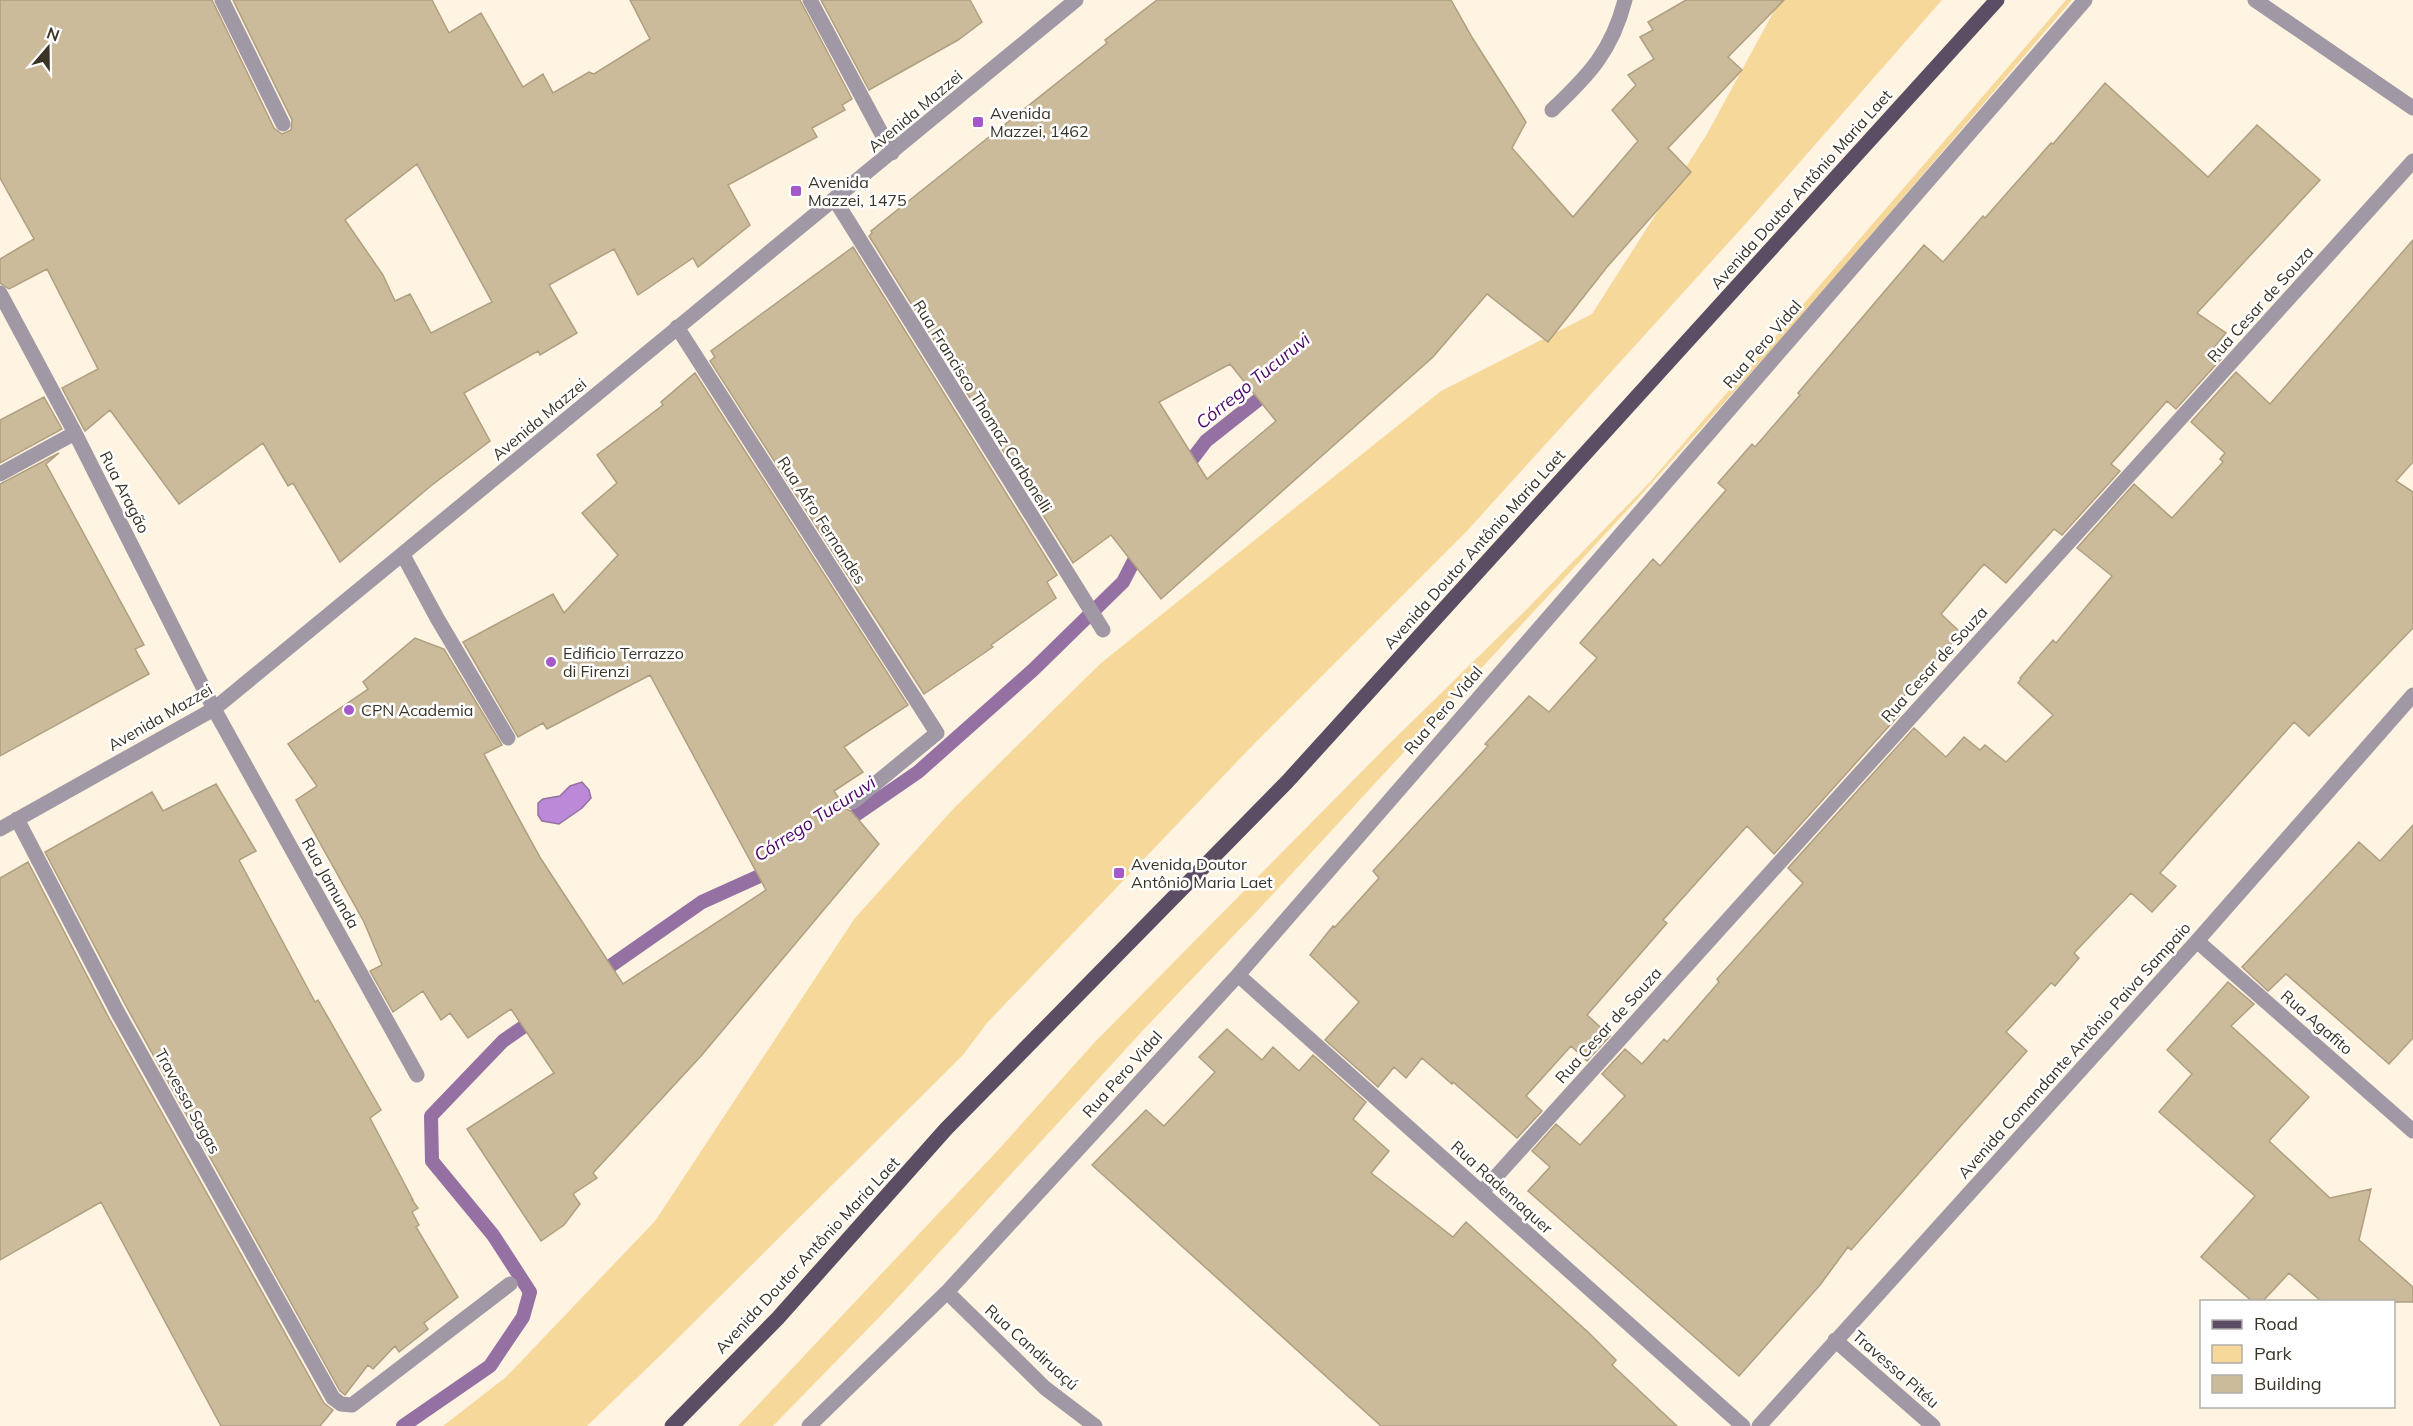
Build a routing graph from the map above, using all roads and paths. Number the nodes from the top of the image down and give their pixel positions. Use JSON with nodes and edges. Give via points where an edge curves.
{"nodes":[{"id":1,"x":222,"y":0,"type":"edge"},
{"id":2,"x":810,"y":0,"type":"edge"},
{"id":3,"x":1076,"y":0,"type":"edge"},
{"id":4,"x":1625,"y":0,"type":"edge"},
{"id":5,"x":1997,"y":0,"type":"edge"},
{"id":6,"x":2085,"y":0,"type":"edge"},
{"id":7,"x":2255,"y":0,"type":"edge"},
{"id":8,"x":2413,"y":108,"type":"edge"},
{"id":9,"x":1552,"y":110,"type":"dead end"},
{"id":10,"x":283,"y":124,"type":"dead end"},
{"id":11,"x":892,"y":153,"type":"junction"},
{"id":12,"x":2413,"y":161,"type":"edge"},
{"id":13,"x":834,"y":200,"type":"junction"},
{"id":14,"x":0,"y":293,"type":"edge"},
{"id":15,"x":678,"y":327,"type":"junction"},
{"id":16,"x":75,"y":433,"type":"junction"},
{"id":17,"x":0,"y":474,"type":"edge"},
{"id":18,"x":403,"y":555,"type":"junction"},
{"id":19,"x":1103,"y":630,"type":"dead end"},
{"id":20,"x":2413,"y":695,"type":"edge"},
{"id":21,"x":214,"y":709,"type":"junction"},
{"id":22,"x":508,"y":738,"type":"dead end"},
{"id":23,"x":853,"y":802,"type":"dead end"},
{"id":24,"x":17,"y":819,"type":"junction"},
{"id":25,"x":0,"y":829,"type":"edge"},
{"id":26,"x":2197,"y":941,"type":"junction"},
{"id":27,"x":1238,"y":975,"type":"junction"},
{"id":28,"x":417,"y":1075,"type":"dead end"},
{"id":29,"x":2413,"y":1131,"type":"edge"},
{"id":30,"x":1482,"y":1192,"type":"junction"},
{"id":31,"x":510,"y":1284,"type":"dead end"},
{"id":32,"x":946,"y":1292,"type":"junction"},
{"id":33,"x":1835,"y":1340,"type":"junction"},
{"id":34,"x":672,"y":1426,"type":"edge"},
{"id":35,"x":809,"y":1426,"type":"edge"},
{"id":36,"x":1095,"y":1426,"type":"edge"},
{"id":37,"x":1743,"y":1426,"type":"edge"},
{"id":38,"x":1759,"y":1426,"type":"edge"},
{"id":39,"x":1933,"y":1426,"type":"edge"}],
"edges":[{"from":1,"to":10,"type":"street"},
{"from":2,"to":11,"type":"street"},
{"from":3,"to":11,"type":"street","name":"Avenida Mazzei"},
{"from":4,"to":9,"type":"street","via":[[1609,44],[1589,75]]},
{"from":5,"to":34,"type":"main road","name":"Avenida Doutor Antônio Maria Laet","via":[[1287,782],[946,1130],[778,1318]]},
{"from":6,"to":27,"type":"street","name":"Rua Pero Vidal"},
{"from":7,"to":8,"type":"street"},
{"from":11,"to":13,"type":"street","name":"Avenida Mazzei"},
{"from":12,"to":30,"type":"street","name":"Rua Cesar de Souza"},
{"from":13,"to":15,"type":"street","name":"Avenida Mazzei"},
{"from":13,"to":19,"type":"street","name":"Rua Francisco Thomaz Carbonelli"},
{"from":14,"to":16,"type":"street","name":"Rua Aragão"},
{"from":15,"to":18,"type":"street","name":"Avenida Mazzei"},
{"from":15,"to":23,"type":"street","name":"Rua Afro Fernandes","via":[[937,733]]},
{"from":16,"to":17,"type":"street"},
{"from":16,"to":21,"type":"street","name":"Rua Aragão"},
{"from":18,"to":21,"type":"street","name":"Avenida Mazzei"},
{"from":18,"to":22,"type":"street"},
{"from":20,"to":26,"type":"street","name":"Avenida Comandante Antônio Paiva Sampaio"},
{"from":21,"to":24,"type":"street","name":"Avenida Mazzei"},
{"from":21,"to":28,"type":"street","name":"Rua Jamunda"},
{"from":24,"to":25,"type":"street","name":"Avenida Mazzei"},
{"from":24,"to":31,"type":"street","name":"Travessa Sagas","via":[[118,1013],[333,1398],[352,1405]]},
{"from":26,"to":29,"type":"street","name":"Rua Agafito"},
{"from":26,"to":33,"type":"street","name":"Avenida Comandante Antônio Paiva Sampaio"},
{"from":27,"to":30,"type":"street","name":"Rua Rademaquer"},
{"from":27,"to":32,"type":"street","name":"Rua Pero Vidal"},
{"from":30,"to":37,"type":"street","name":"Rua Rademaquer"},
{"from":32,"to":35,"type":"street","name":"Rua Pero Vidal"},
{"from":32,"to":36,"type":"street","name":"Rua Candiruaçú","via":[[1045,1388]]},
{"from":33,"to":38,"type":"street","name":"Avenida Comandante Antônio Paiva Sampaio"},
{"from":33,"to":39,"type":"street","name":"Travessa Pitéu"}]}
